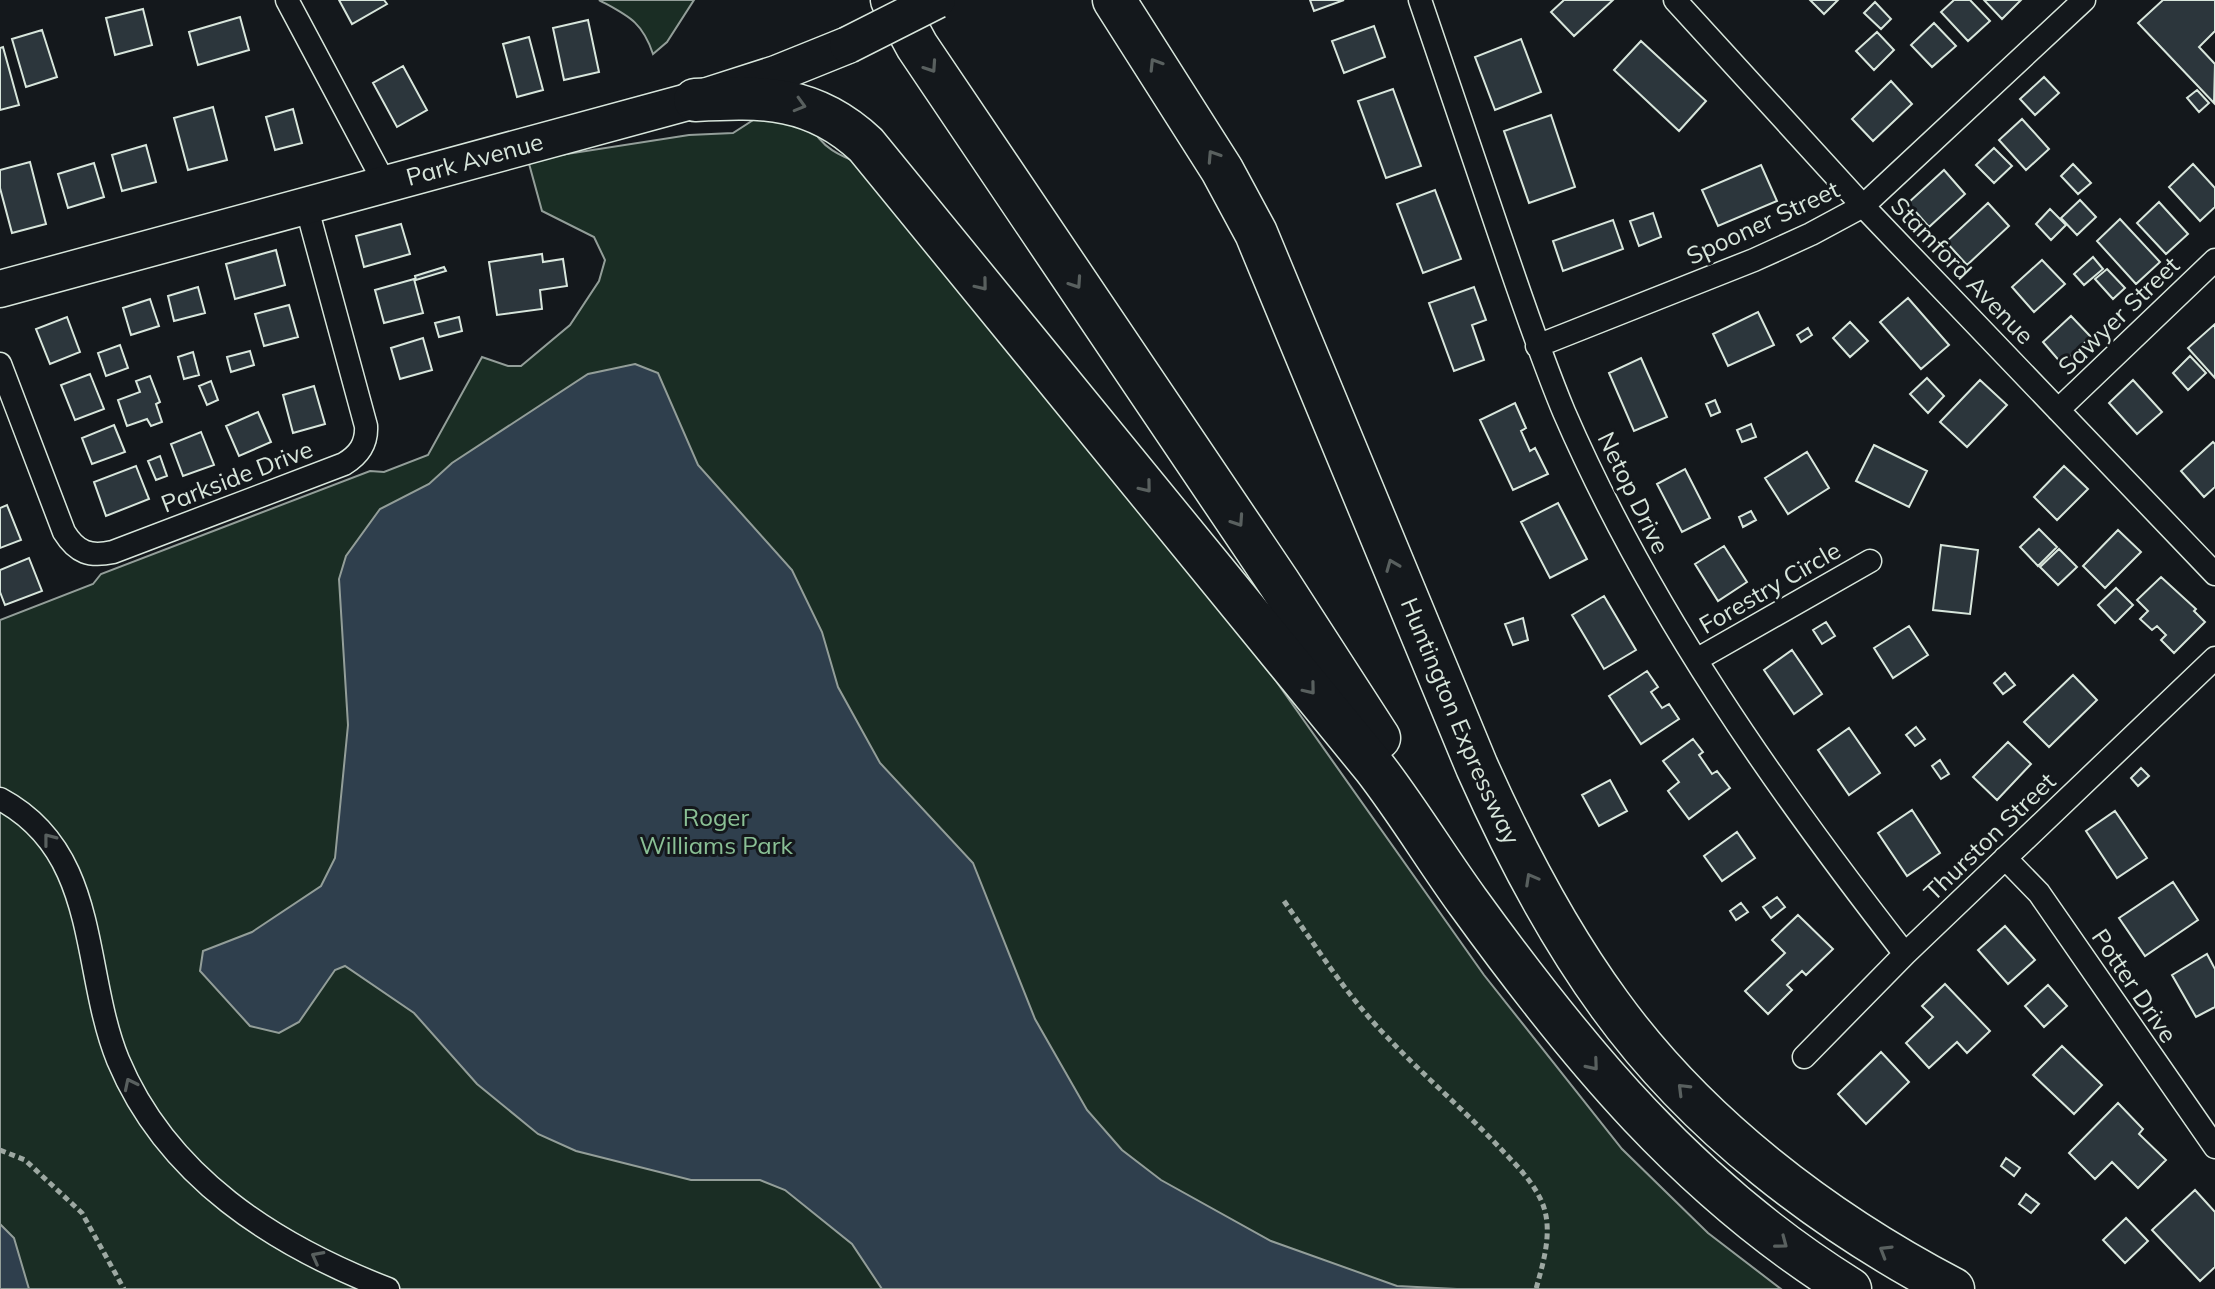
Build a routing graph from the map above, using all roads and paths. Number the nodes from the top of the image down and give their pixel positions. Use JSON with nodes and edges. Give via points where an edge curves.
{"nodes":[{"id":1,"x":287,"y":0,"type":"edge"},
{"id":2,"x":892,"y":0,"type":"edge"},
{"id":3,"x":937,"y":0,"type":"edge"},
{"id":4,"x":1420,"y":0,"type":"edge"},
{"id":5,"x":1675,"y":0,"type":"edge"},
{"id":6,"x":2084,"y":0,"type":"edge"},
{"id":7,"x":1122,"y":8,"type":"edge"},
{"id":8,"x":695,"y":100,"type":"junction"},
{"id":9,"x":385,"y":184,"type":"junction"},
{"id":10,"x":306,"y":205,"type":"junction"},
{"id":11,"x":1863,"y":206,"type":"junction"},
{"id":12,"x":2215,"y":260,"type":"edge"},
{"id":13,"x":0,"y":289,"type":"edge"},
{"id":14,"x":1537,"y":346,"type":"junction"},
{"id":15,"x":0,"y":364,"type":"edge"},
{"id":16,"x":2058,"y":410,"type":"junction"},
{"id":17,"x":1870,"y":561,"type":"dead end"},
{"id":18,"x":2215,"y":574,"type":"edge"},
{"id":19,"x":2215,"y":658,"type":"edge"},
{"id":20,"x":1696,"y":660,"type":"junction"},
{"id":21,"x":0,"y":799,"type":"edge"},
{"id":22,"x":2005,"y":858,"type":"junction"},
{"id":23,"x":1284,"y":901,"type":"dead end"},
{"id":24,"x":1905,"y":954,"type":"junction"},
{"id":25,"x":1545,"y":1003,"type":"junction"},
{"id":26,"x":1804,"y":1057,"type":"dead end"},
{"id":27,"x":2215,"y":1147,"type":"edge"},
{"id":28,"x":0,"y":1150,"type":"edge"},
{"id":29,"x":124,"y":1289,"type":"edge"},
{"id":30,"x":388,"y":1289,"type":"edge"},
{"id":31,"x":1536,"y":1289,"type":"edge"},
{"id":32,"x":1850,"y":1289,"type":"edge"},
{"id":33,"x":1953,"y":1289,"type":"edge"}],
"edges":[{"from":1,"to":9,"type":"street"},
{"from":2,"to":25,"type":"highway","one_way":true,"via":[[925,58],[1311,631]]},
{"from":3,"to":8,"type":"main road","name":"Park Avenue","bridge":true,"via":[[848,45]]},
{"from":4,"to":14,"type":"street","name":"Netop Drive"},
{"from":5,"to":11,"type":"street","name":"Stamford Avenue"},
{"from":6,"to":11,"type":"street","name":"Spooner Street"},
{"from":33,"to":7,"type":"highway","name":"Huntington Expressway","one_way":true,"via":[[1885,1252],[1773,1172],[1641,1044],[1585,969],[1516,851],[1477,767],[1256,233]]},
{"from":8,"to":9,"type":"main road","name":"Park Avenue"},
{"from":8,"to":25,"type":"highway","one_way":true,"via":[[750,97],[791,102],[824,114],[866,145],[1374,767]]},
{"from":9,"to":10,"type":"main road","name":"Park Avenue"},
{"from":10,"to":13,"type":"main road","name":"Park Avenue"},
{"from":10,"to":15,"type":"street","name":"Parkside Drive","via":[[366,426],[363,447],[344,464],[113,552],[90,555],[64,532]]},
{"from":11,"to":14,"type":"street","name":"Spooner Street","via":[[1754,260]]},
{"from":11,"to":16,"type":"street","name":"Stamford Avenue"},
{"from":12,"to":16,"type":"street","name":"Sawyer Street"},
{"from":14,"to":20,"type":"street","name":"Netop Drive","via":[[1599,487]]},
{"from":16,"to":18,"type":"street","name":"Stamford Avenue"},
{"from":17,"to":20,"type":"street","name":"Forestry Circle"},
{"from":19,"to":22,"type":"street","name":"Thurston Street"},
{"from":20,"to":24,"type":"street","name":"Netop Drive","via":[[1830,857]]},
{"from":30,"to":21,"type":"street","one_way":true,"via":[[332,1265],[246,1216],[202,1181],[162,1136],[117,1058],[69,872],[39,827]]},
{"from":22,"to":24,"type":"street","name":"Thurston Street"},
{"from":22,"to":27,"type":"street","name":"Potter Drive","via":[[2039,893]]},
{"from":23,"to":31,"type":"path","via":[[1358,1006],[1531,1181],[1548,1229]]},
{"from":24,"to":26,"type":"street","name":"Thurston Street"},
{"from":25,"to":32,"type":"highway","one_way":true,"via":[[1605,1079],[1679,1157],[1781,1243]]},
{"from":28,"to":29,"type":"path","via":[[25,1160],[82,1213]]}]}
